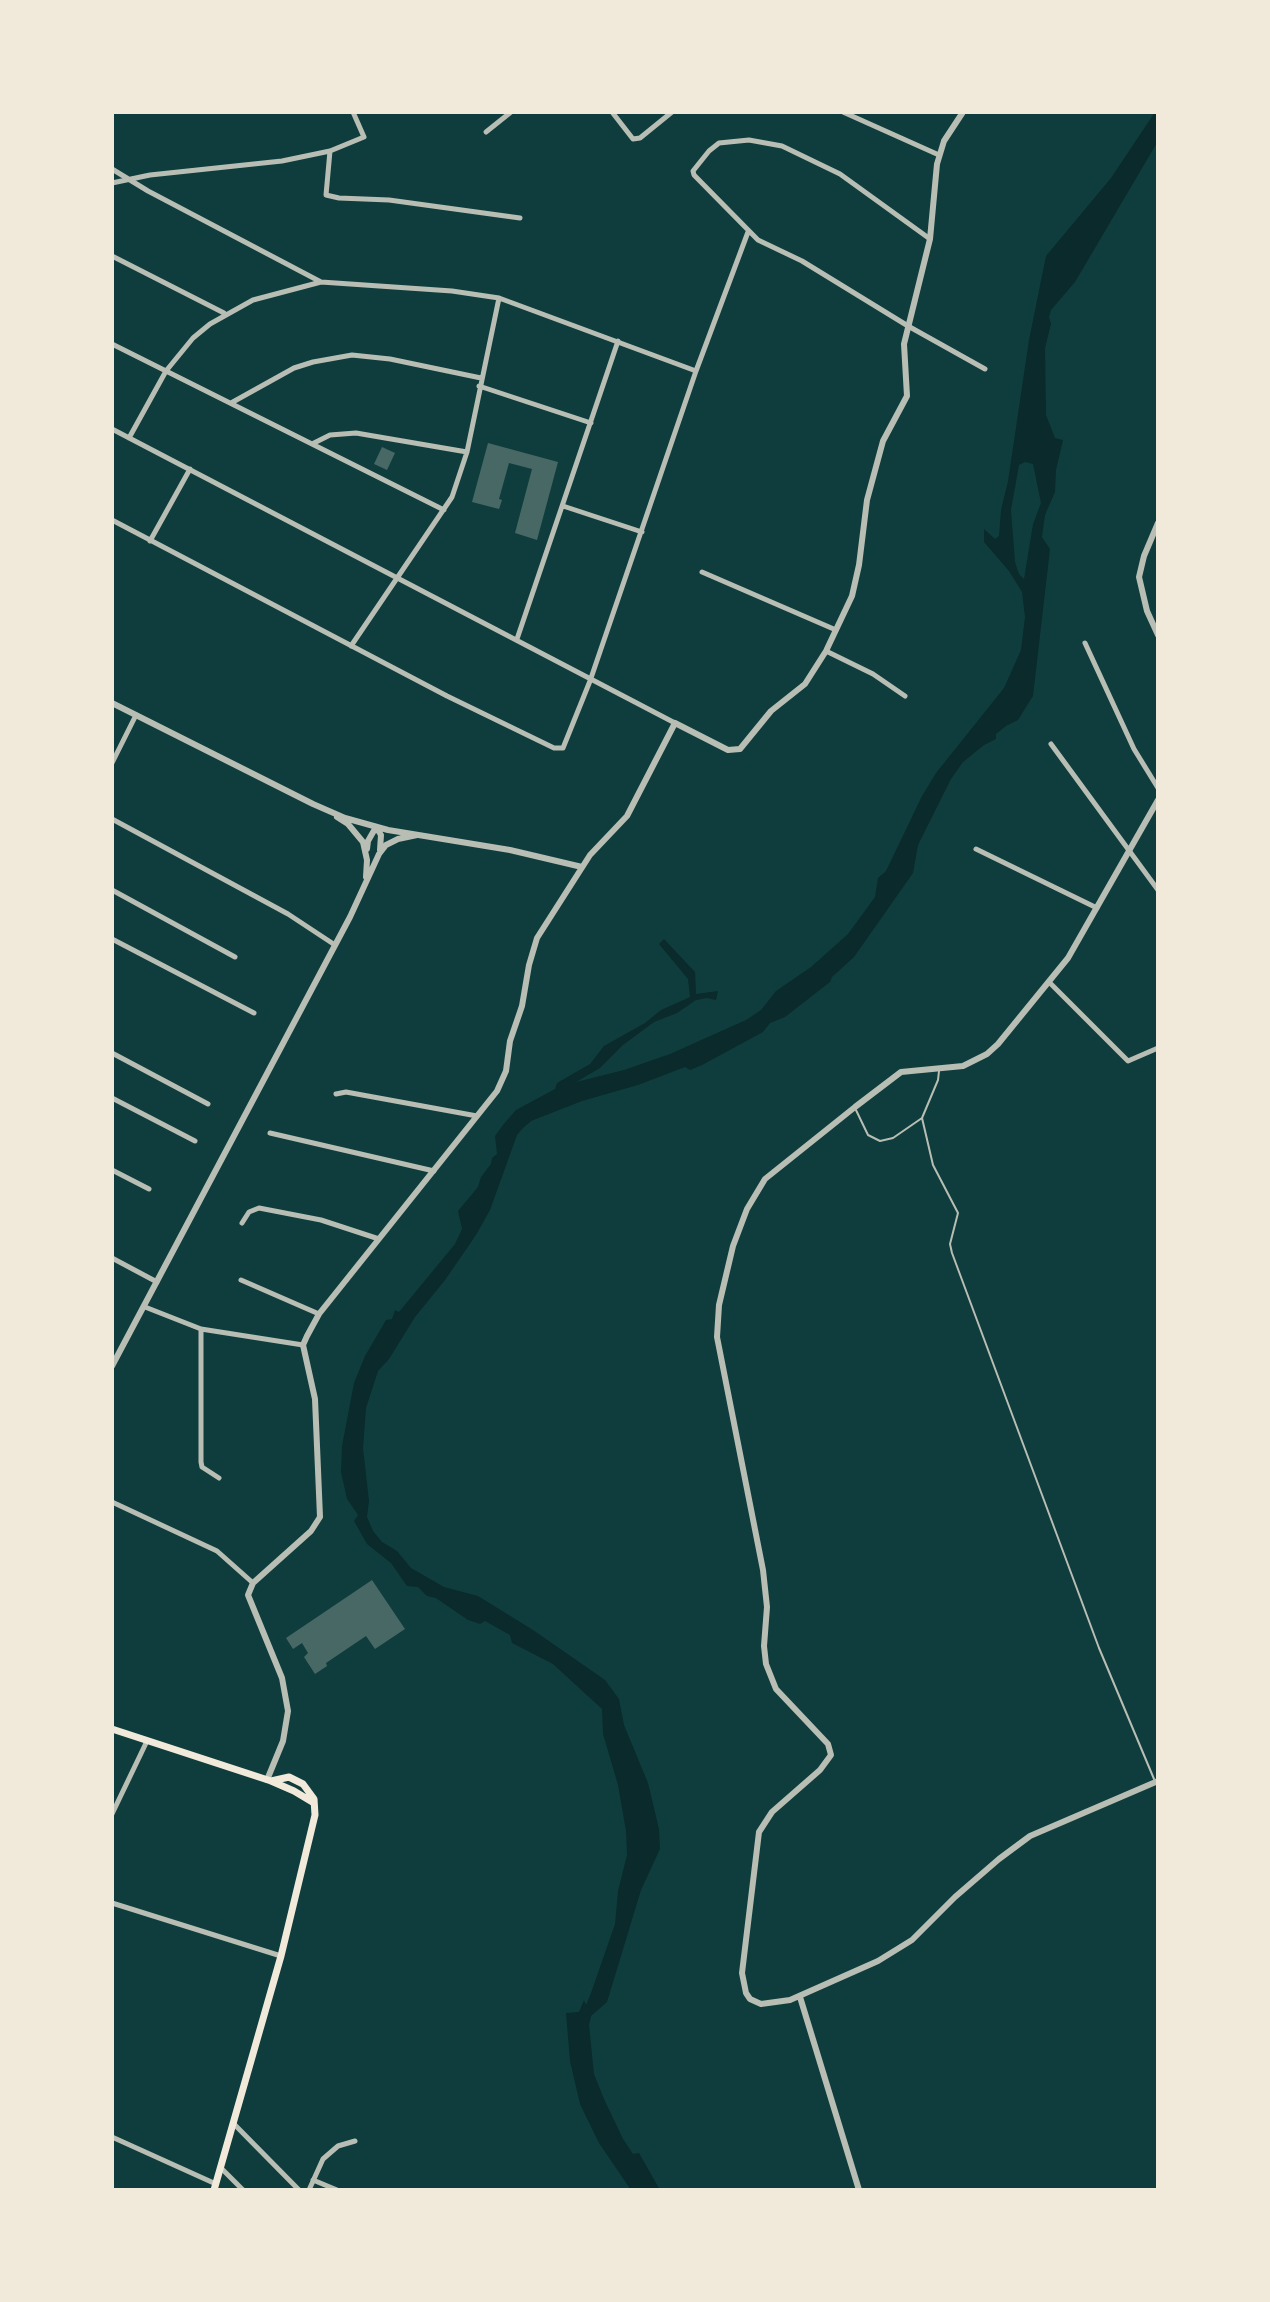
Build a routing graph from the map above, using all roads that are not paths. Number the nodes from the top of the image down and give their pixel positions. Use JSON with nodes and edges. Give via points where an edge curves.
{"nodes":[{"id":1,"x":353,"y":112,"type":"edge"},
{"id":2,"x":511,"y":112,"type":"edge"},
{"id":3,"x":612,"y":112,"type":"edge"},
{"id":4,"x":672,"y":112,"type":"edge"},
{"id":5,"x":843,"y":112,"type":"edge"},
{"id":6,"x":963,"y":112,"type":"edge"},
{"id":7,"x":486,"y":132,"type":"dead end"},
{"id":8,"x":330,"y":151,"type":"junction"},
{"id":9,"x":939,"y":155,"type":"junction"},
{"id":10,"x":112,"y":169,"type":"edge"},
{"id":11,"x":128,"y":179,"type":"junction"},
{"id":12,"x":112,"y":183,"type":"edge"},
{"id":13,"x":520,"y":218,"type":"dead end"},
{"id":14,"x":748,"y":232,"type":"junction"},
{"id":15,"x":930,"y":239,"type":"junction"},
{"id":16,"x":112,"y":256,"type":"edge"},
{"id":17,"x":321,"y":282,"type":"junction"},
{"id":18,"x":499,"y":298,"type":"junction"},
{"id":19,"x":225,"y":314,"type":"junction"},
{"id":20,"x":908,"y":326,"type":"junction"},
{"id":21,"x":618,"y":341,"type":"junction"},
{"id":22,"x":112,"y":344,"type":"edge"},
{"id":23,"x":985,"y":369,"type":"dead end"},
{"id":24,"x":166,"y":371,"type":"junction"},
{"id":25,"x":696,"y":371,"type":"junction"},
{"id":26,"x":481,"y":378,"type":"junction"},
{"id":27,"x":479,"y":386,"type":"junction"},
{"id":28,"x":231,"y":403,"type":"junction"},
{"id":29,"x":591,"y":423,"type":"junction"},
{"id":30,"x":112,"y":429,"type":"edge"},
{"id":31,"x":129,"y":438,"type":"junction"},
{"id":32,"x":311,"y":444,"type":"junction"},
{"id":33,"x":467,"y":452,"type":"junction"},
{"id":34,"x":190,"y":469,"type":"junction"},
{"id":35,"x":563,"y":506,"type":"junction"},
{"id":36,"x":444,"y":510,"type":"junction"},
{"id":37,"x":112,"y":520,"type":"edge"},
{"id":38,"x":1158,"y":523,"type":"edge"},
{"id":39,"x":642,"y":532,"type":"junction"},
{"id":40,"x":150,"y":541,"type":"junction"},
{"id":41,"x":702,"y":572,"type":"dead end"},
{"id":42,"x":398,"y":577,"type":"junction"},
{"id":43,"x":836,"y":630,"type":"junction"},
{"id":44,"x":1158,"y":635,"type":"edge"},
{"id":45,"x":517,"y":639,"type":"junction"},
{"id":46,"x":1085,"y":643,"type":"dead end"},
{"id":47,"x":351,"y":646,"type":"junction"},
{"id":48,"x":826,"y":651,"type":"junction"},
{"id":49,"x":590,"y":681,"type":"junction"},
{"id":50,"x":905,"y":696,"type":"dead end"},
{"id":51,"x":112,"y":703,"type":"edge"},
{"id":52,"x":136,"y":715,"type":"junction"},
{"id":53,"x":675,"y":723,"type":"junction"},
{"id":54,"x":1051,"y":744,"type":"dead end"},
{"id":55,"x":112,"y":763,"type":"edge"},
{"id":56,"x":1158,"y":788,"type":"edge"},
{"id":57,"x":1158,"y":800,"type":"edge"},
{"id":58,"x":323,"y":809,"type":"junction"},
{"id":59,"x":112,"y":819,"type":"edge"},
{"id":60,"x":376,"y":827,"type":"junction"},
{"id":61,"x":417,"y":835,"type":"junction"},
{"id":62,"x":976,"y":849,"type":"dead end"},
{"id":63,"x":1131,"y":850,"type":"junction"},
{"id":64,"x":367,"y":852,"type":"junction"},
{"id":65,"x":379,"y":854,"type":"junction"},
{"id":66,"x":582,"y":867,"type":"junction"},
{"id":67,"x":112,"y":890,"type":"edge"},
{"id":68,"x":363,"y":890,"type":"junction"},
{"id":69,"x":1158,"y":890,"type":"edge"},
{"id":70,"x":1098,"y":908,"type":"junction"},
{"id":71,"x":112,"y":939,"type":"edge"},
{"id":72,"x":335,"y":945,"type":"junction"},
{"id":73,"x":235,"y":957,"type":"dead end"},
{"id":74,"x":1050,"y":983,"type":"junction"},
{"id":75,"x":254,"y":1013,"type":"dead end"},
{"id":76,"x":1158,"y":1048,"type":"edge"},
{"id":77,"x":112,"y":1053,"type":"edge"},
{"id":78,"x":939,"y":1070,"type":"junction"},
{"id":79,"x":336,"y":1094,"type":"dead end"},
{"id":80,"x":112,"y":1098,"type":"edge"},
{"id":81,"x":208,"y":1104,"type":"dead end"},
{"id":82,"x":855,"y":1107,"type":"junction"},
{"id":83,"x":479,"y":1116,"type":"junction"},
{"id":84,"x":922,"y":1118,"type":"junction"},
{"id":85,"x":270,"y":1133,"type":"dead end"},
{"id":86,"x":195,"y":1141,"type":"dead end"},
{"id":87,"x":112,"y":1170,"type":"edge"},
{"id":88,"x":434,"y":1171,"type":"junction"},
{"id":89,"x":149,"y":1189,"type":"dead end"},
{"id":90,"x":242,"y":1223,"type":"dead end"},
{"id":91,"x":379,"y":1239,"type":"junction"},
{"id":92,"x":112,"y":1258,"type":"edge"},
{"id":93,"x":241,"y":1280,"type":"dead end"},
{"id":94,"x":158,"y":1283,"type":"junction"},
{"id":95,"x":145,"y":1307,"type":"junction"},
{"id":96,"x":319,"y":1314,"type":"junction"},
{"id":97,"x":201,"y":1329,"type":"junction"},
{"id":98,"x":303,"y":1345,"type":"junction"},
{"id":99,"x":112,"y":1366,"type":"edge"},
{"id":100,"x":219,"y":1478,"type":"dead end"},
{"id":101,"x":112,"y":1502,"type":"edge"},
{"id":102,"x":253,"y":1583,"type":"junction"},
{"id":103,"x":112,"y":1729,"type":"edge"},
{"id":104,"x":147,"y":1741,"type":"junction"},
{"id":105,"x":269,"y":1781,"type":"junction"},
{"id":106,"x":1157,"y":1781,"type":"edge"},
{"id":107,"x":112,"y":1814,"type":"edge"},
{"id":108,"x":112,"y":1903,"type":"edge"},
{"id":109,"x":281,"y":1956,"type":"junction"},
{"id":110,"x":800,"y":1997,"type":"junction"},
{"id":111,"x":233,"y":2123,"type":"junction"},
{"id":112,"x":112,"y":2137,"type":"edge"},
{"id":113,"x":355,"y":2141,"type":"dead end"},
{"id":114,"x":220,"y":2167,"type":"junction"},
{"id":115,"x":313,"y":2180,"type":"junction"},
{"id":116,"x":215,"y":2187,"type":"edge"},
{"id":117,"x":243,"y":2190,"type":"edge"},
{"id":118,"x":299,"y":2190,"type":"edge"},
{"id":119,"x":309,"y":2190,"type":"edge"},
{"id":120,"x":337,"y":2190,"type":"edge"},
{"id":121,"x":859,"y":2190,"type":"edge"}],
"edges":[{"from":1,"to":8,"type":"street","via":[[364,137]]},
{"from":2,"to":7,"type":"street"},
{"from":3,"to":4,"type":"street","via":[[633,139]]},
{"from":5,"to":9,"type":"street"},
{"from":6,"to":9,"type":"street"},
{"from":8,"to":11,"type":"street"},
{"from":8,"to":13,"type":"street","via":[[326,195]]},
{"from":9,"to":15,"type":"street"},
{"from":10,"to":11,"type":"street"},
{"from":11,"to":12,"type":"street"},
{"from":11,"to":17,"type":"street"},
{"from":14,"to":15,"type":"street","via":[[694,175],[719,143],[749,140],[782,146],[840,174]]},
{"from":14,"to":20,"type":"street"},
{"from":14,"to":25,"type":"street"},
{"from":15,"to":20,"type":"street"},
{"from":16,"to":19,"type":"street"},
{"from":17,"to":18,"type":"street"},
{"from":17,"to":19,"type":"street","via":[[277,292]]},
{"from":18,"to":21,"type":"street"},
{"from":18,"to":26,"type":"street"},
{"from":19,"to":24,"type":"street","via":[[193,338]]},
{"from":20,"to":23,"type":"street"},
{"from":20,"to":43,"type":"street","via":[[907,396],[883,441],[867,500],[852,596]]},
{"from":21,"to":25,"type":"street"},
{"from":21,"to":29,"type":"street"},
{"from":22,"to":24,"type":"street"},
{"from":24,"to":28,"type":"street"},
{"from":24,"to":31,"type":"street"},
{"from":25,"to":39,"type":"street"},
{"from":26,"to":27,"type":"street"},
{"from":26,"to":28,"type":"street","via":[[352,355],[294,368]]},
{"from":27,"to":29,"type":"street"},
{"from":27,"to":33,"type":"street"},
{"from":28,"to":32,"type":"street"},
{"from":29,"to":35,"type":"street"},
{"from":30,"to":31,"type":"street"},
{"from":31,"to":34,"type":"street"},
{"from":32,"to":33,"type":"street","via":[[330,435],[356,433]]},
{"from":32,"to":36,"type":"street"},
{"from":33,"to":36,"type":"street"},
{"from":34,"to":40,"type":"street"},
{"from":34,"to":42,"type":"street"},
{"from":35,"to":39,"type":"street"},
{"from":35,"to":45,"type":"street"},
{"from":36,"to":42,"type":"street"},
{"from":37,"to":40,"type":"street"},
{"from":38,"to":44,"type":"street","via":[[1139,577]]},
{"from":39,"to":49,"type":"street"},
{"from":40,"to":47,"type":"street"},
{"from":41,"to":43,"type":"street"},
{"from":42,"to":45,"type":"street"},
{"from":42,"to":47,"type":"street"},
{"from":43,"to":48,"type":"street"},
{"from":45,"to":49,"type":"street"},
{"from":46,"to":56,"type":"street"},
{"from":47,"to":49,"type":"street","via":[[559,749]]},
{"from":48,"to":50,"type":"street"},
{"from":48,"to":53,"type":"street","via":[[805,684],[771,711],[740,749],[728,750]]},
{"from":49,"to":53,"type":"street"},
{"from":51,"to":52,"type":"street"},
{"from":52,"to":55,"type":"street"},
{"from":52,"to":58,"type":"street"},
{"from":53,"to":66,"type":"street","via":[[627,816]]},
{"from":54,"to":63,"type":"street"},
{"from":57,"to":63,"type":"street"},
{"from":58,"to":60,"type":"street"},
{"from":58,"to":64,"type":"street","via":[[348,824]]},
{"from":59,"to":72,"type":"street"},
{"from":60,"to":61,"type":"street"},
{"from":60,"to":64,"type":"street"},
{"from":60,"to":65,"type":"street","via":[[381,835]]},
{"from":61,"to":65,"type":"street","via":[[386,845]]},
{"from":61,"to":66,"type":"street"},
{"from":62,"to":70,"type":"street"},
{"from":63,"to":69,"type":"street"},
{"from":63,"to":70,"type":"street"},
{"from":64,"to":68,"type":"street"},
{"from":65,"to":68,"type":"street"},
{"from":66,"to":83,"type":"street","via":[[537,938],[506,1071]]},
{"from":67,"to":73,"type":"street"},
{"from":68,"to":72,"type":"street"},
{"from":70,"to":74,"type":"street"},
{"from":71,"to":75,"type":"street"},
{"from":72,"to":94,"type":"street"},
{"from":74,"to":76,"type":"street","via":[[1128,1061]]},
{"from":74,"to":78,"type":"street","via":[[987,1054]]},
{"from":77,"to":81,"type":"street"},
{"from":78,"to":82,"type":"street","via":[[901,1072]]},
{"from":78,"to":84,"type":"lane"},
{"from":79,"to":83,"type":"street"},
{"from":80,"to":86,"type":"street"},
{"from":82,"to":84,"type":"lane","via":[[868,1135],[880,1141]]},
{"from":82,"to":110,"type":"street","via":[[778,1167],[756,1192],[733,1246],[717,1321],[765,1580],[766,1664],[776,1689],[828,1744],[831,1755],[772,1812],[759,1832],[742,1973],[746,1993],[761,2004]]},
{"from":83,"to":88,"type":"street"},
{"from":84,"to":106,"type":"lane","via":[[933,1165],[958,1213],[952,1253],[1099,1648]]},
{"from":85,"to":88,"type":"street"},
{"from":87,"to":89,"type":"street"},
{"from":88,"to":91,"type":"street"},
{"from":90,"to":91,"type":"street","via":[[259,1208]]},
{"from":91,"to":96,"type":"street"},
{"from":92,"to":94,"type":"street"},
{"from":93,"to":96,"type":"street"},
{"from":94,"to":95,"type":"street"},
{"from":95,"to":97,"type":"street"},
{"from":95,"to":99,"type":"street"},
{"from":96,"to":98,"type":"street"},
{"from":97,"to":98,"type":"street"},
{"from":97,"to":100,"type":"street","via":[[201,1462]]},
{"from":98,"to":102,"type":"street","via":[[315,1399],[320,1517]]},
{"from":101,"to":102,"type":"street","via":[[217,1551]]},
{"from":102,"to":105,"type":"street","via":[[249,1603],[282,1678],[288,1711]]},
{"from":103,"to":104,"type":"main road"},
{"from":104,"to":105,"type":"main road"},
{"from":104,"to":107,"type":"street"},
{"from":105,"to":109,"type":"main road","via":[[296,1779],[315,1804]]},
{"from":106,"to":110,"type":"street","via":[[1030,1836],[896,1952]]},
{"from":108,"to":109,"type":"street"},
{"from":109,"to":111,"type":"main road"},
{"from":110,"to":121,"type":"street"},
{"from":111,"to":114,"type":"main road"},
{"from":111,"to":118,"type":"street"},
{"from":112,"to":116,"type":"street"},
{"from":113,"to":115,"type":"street","via":[[329,2153]]},
{"from":114,"to":116,"type":"main road"},
{"from":114,"to":117,"type":"street"},
{"from":115,"to":119,"type":"street"},
{"from":115,"to":120,"type":"street"}]}
